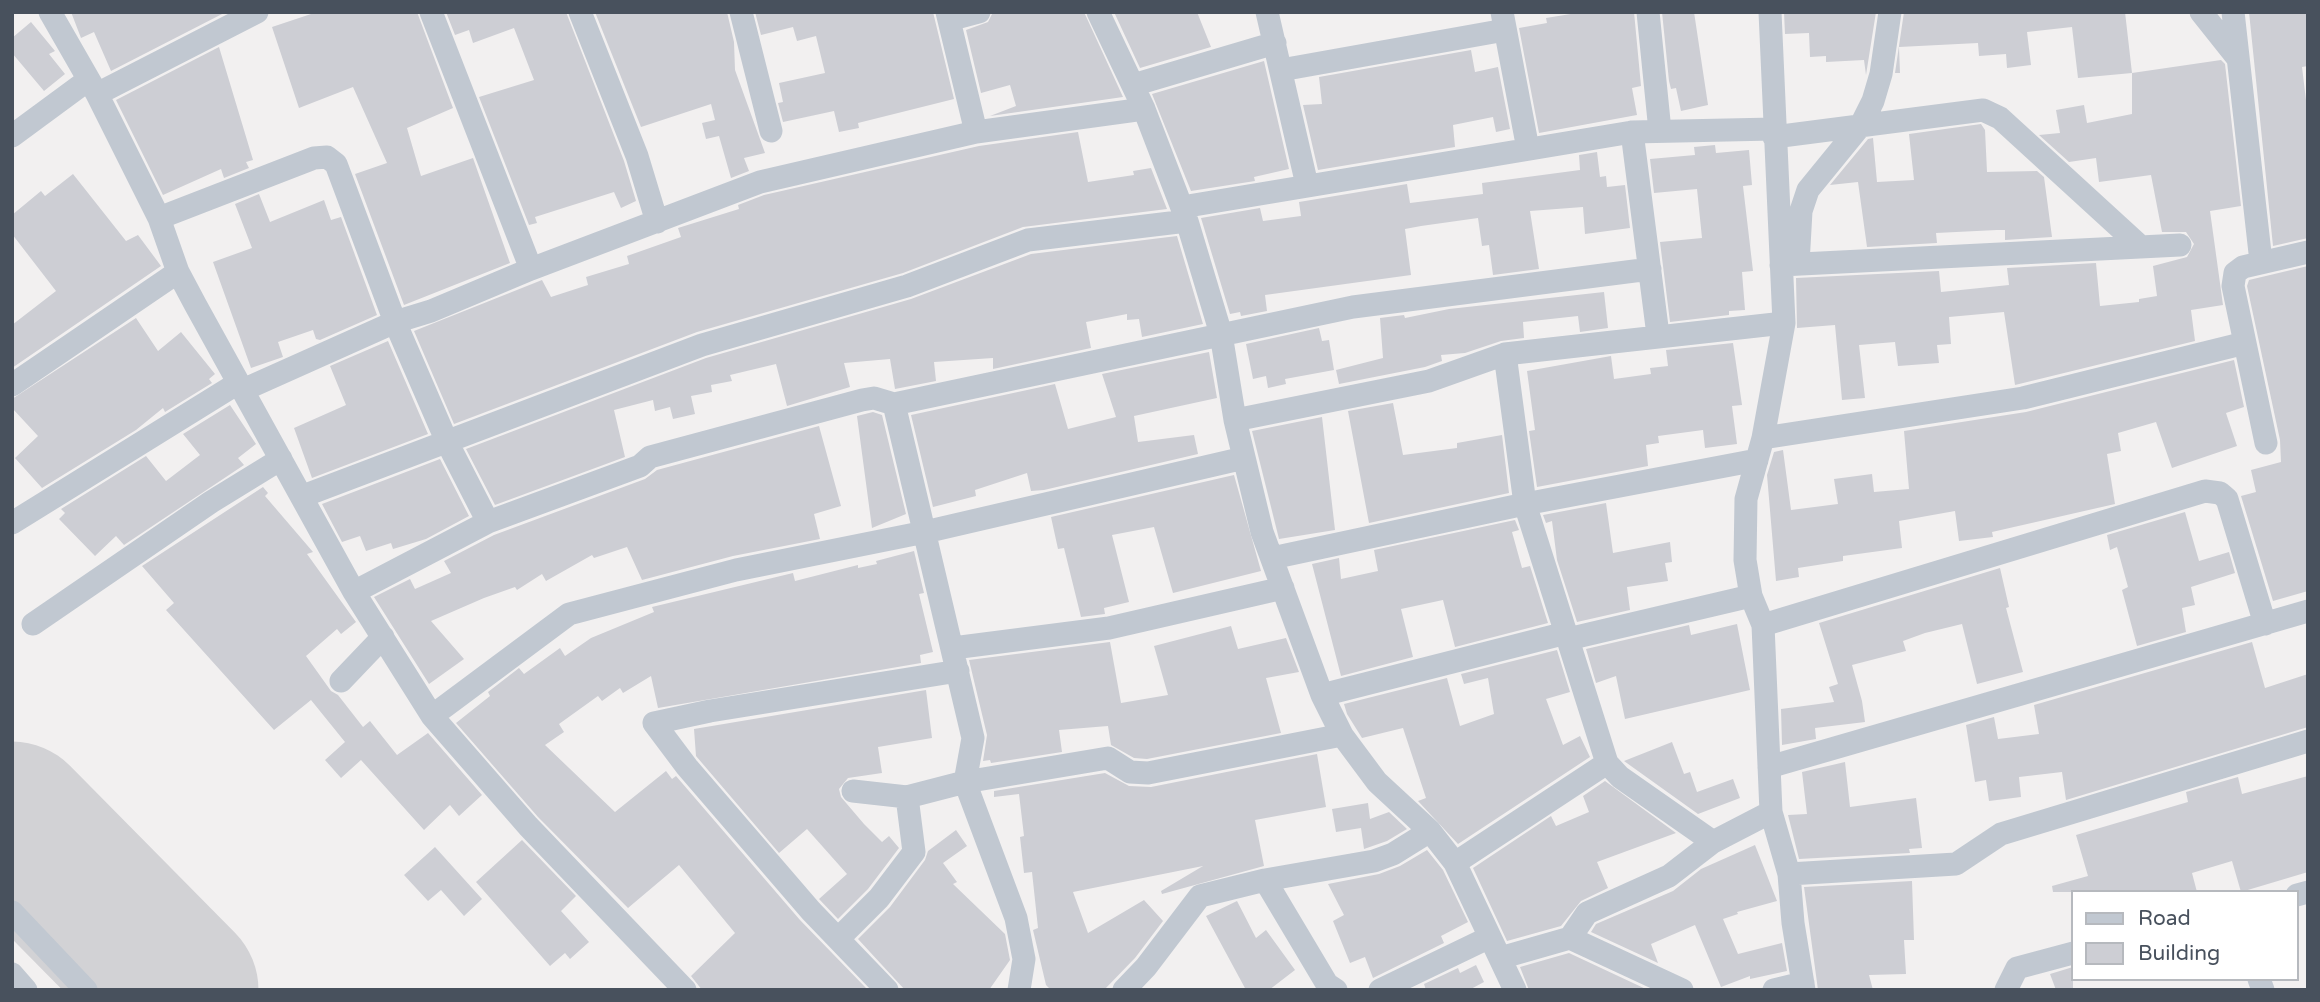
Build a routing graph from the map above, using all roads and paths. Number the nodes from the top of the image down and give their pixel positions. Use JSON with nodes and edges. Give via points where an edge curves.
{"nodes":[{"id":1,"x":50,"y":12,"type":"edge"},
{"id":2,"x":257,"y":12,"type":"edge"},
{"id":3,"x":431,"y":12,"type":"edge"},
{"id":4,"x":580,"y":12,"type":"edge"},
{"id":5,"x":741,"y":12,"type":"edge"},
{"id":6,"x":979,"y":12,"type":"edge"},
{"id":7,"x":1098,"y":12,"type":"edge"},
{"id":8,"x":1267,"y":12,"type":"edge"},
{"id":9,"x":1648,"y":12,"type":"edge"},
{"id":10,"x":1770,"y":12,"type":"edge"},
{"id":11,"x":1890,"y":12,"type":"edge"},
{"id":12,"x":2201,"y":12,"type":"edge"},
{"id":13,"x":2233,"y":12,"type":"edge"},
{"id":14,"x":948,"y":16,"type":"edge"},
{"id":15,"x":1504,"y":21,"type":"edge"},
{"id":16,"x":1275,"y":43,"type":"junction"},
{"id":17,"x":2236,"y":56,"type":"junction"},
{"id":18,"x":1281,"y":70,"type":"junction"},
{"id":19,"x":1133,"y":85,"type":"junction"},
{"id":20,"x":92,"y":87,"type":"junction"},
{"id":21,"x":1144,"y":109,"type":"junction"},
{"id":22,"x":1861,"y":125,"type":"junction"},
{"id":23,"x":771,"y":131,"type":"dead end"},
{"id":24,"x":1660,"y":131,"type":"junction"},
{"id":25,"x":976,"y":132,"type":"junction"},
{"id":26,"x":1632,"y":132,"type":"junction"},
{"id":27,"x":1774,"y":133,"type":"junction"},
{"id":28,"x":12,"y":136,"type":"edge"},
{"id":29,"x":1528,"y":149,"type":"junction"},
{"id":30,"x":1307,"y":185,"type":"junction"},
{"id":31,"x":1184,"y":214,"type":"junction"},
{"id":32,"x":159,"y":218,"type":"junction"},
{"id":33,"x":657,"y":222,"type":"junction"},
{"id":34,"x":2180,"y":245,"type":"dead end"},
{"id":35,"x":2141,"y":247,"type":"junction"},
{"id":36,"x":2308,"y":253,"type":"edge"},
{"id":37,"x":2262,"y":262,"type":"junction"},
{"id":38,"x":1789,"y":264,"type":"junction"},
{"id":39,"x":531,"y":269,"type":"junction"},
{"id":40,"x":1650,"y":269,"type":"junction"},
{"id":41,"x":178,"y":272,"type":"junction"},
{"id":42,"x":395,"y":322,"type":"junction"},
{"id":43,"x":1784,"y":323,"type":"junction"},
{"id":44,"x":1222,"y":334,"type":"junction"},
{"id":45,"x":1658,"y":335,"type":"junction"},
{"id":46,"x":2245,"y":343,"type":"junction"},
{"id":47,"x":1505,"y":354,"type":"junction"},
{"id":48,"x":12,"y":385,"type":"edge"},
{"id":49,"x":241,"y":387,"type":"junction"},
{"id":50,"x":894,"y":404,"type":"junction"},
{"id":51,"x":1235,"y":420,"type":"junction"},
{"id":52,"x":447,"y":442,"type":"junction"},
{"id":53,"x":2266,"y":443,"type":"dead end"},
{"id":54,"x":1760,"y":449,"type":"junction"},
{"id":55,"x":1244,"y":458,"type":"junction"},
{"id":56,"x":281,"y":459,"type":"junction"},
{"id":57,"x":303,"y":496,"type":"junction"},
{"id":58,"x":1525,"y":504,"type":"junction"},
{"id":59,"x":488,"y":522,"type":"junction"},
{"id":60,"x":12,"y":523,"type":"edge"},
{"id":61,"x":925,"y":531,"type":"junction"},
{"id":62,"x":1272,"y":558,"type":"junction"},
{"id":63,"x":1283,"y":588,"type":"junction"},
{"id":64,"x":354,"y":592,"type":"junction"},
{"id":65,"x":1751,"y":596,"type":"junction"},
{"id":66,"x":2308,"y":611,"type":"edge"},
{"id":67,"x":33,"y":624,"type":"dead end"},
{"id":68,"x":2264,"y":624,"type":"junction"},
{"id":69,"x":1763,"y":625,"type":"junction"},
{"id":70,"x":1567,"y":636,"type":"junction"},
{"id":71,"x":383,"y":637,"type":"junction"},
{"id":72,"x":953,"y":648,"type":"junction"},
{"id":73,"x":958,"y":671,"type":"junction"},
{"id":74,"x":341,"y":681,"type":"dead end"},
{"id":75,"x":1322,"y":695,"type":"junction"},
{"id":76,"x":432,"y":716,"type":"junction"},
{"id":77,"x":1342,"y":735,"type":"junction"},
{"id":78,"x":2308,"y":741,"type":"edge"},
{"id":79,"x":1607,"y":763,"type":"junction"},
{"id":80,"x":1769,"y":767,"type":"junction"},
{"id":81,"x":965,"y":782,"type":"junction"},
{"id":82,"x":853,"y":791,"type":"dead end"},
{"id":83,"x":906,"y":797,"type":"junction"},
{"id":84,"x":1771,"y":813,"type":"junction"},
{"id":85,"x":1430,"y":831,"type":"junction"},
{"id":86,"x":1713,"y":842,"type":"junction"},
{"id":87,"x":1455,"y":863,"type":"junction"},
{"id":88,"x":1789,"y":874,"type":"junction"},
{"id":89,"x":1265,"y":880,"type":"junction"},
{"id":90,"x":12,"y":912,"type":"edge"},
{"id":91,"x":1570,"y":937,"type":"junction"},
{"id":92,"x":838,"y":939,"type":"junction"},
{"id":93,"x":1495,"y":947,"type":"junction"},
{"id":94,"x":2072,"y":953,"type":"edge"},
{"id":95,"x":12,"y":974,"type":"edge"},
{"id":96,"x":1803,"y":986,"type":"edge"},
{"id":97,"x":1327,"y":988,"type":"edge"},
{"id":98,"x":26,"y":990,"type":"edge"},
{"id":99,"x":86,"y":990,"type":"edge"},
{"id":100,"x":685,"y":990,"type":"edge"},
{"id":101,"x":887,"y":990,"type":"edge"},
{"id":102,"x":1019,"y":990,"type":"edge"},
{"id":103,"x":1124,"y":990,"type":"edge"},
{"id":104,"x":1380,"y":990,"type":"edge"},
{"id":105,"x":1515,"y":990,"type":"edge"},
{"id":106,"x":1682,"y":990,"type":"edge"},
{"id":107,"x":1774,"y":990,"type":"edge"},
{"id":108,"x":2006,"y":990,"type":"edge"}],
"edges":[{"from":1,"to":20,"type":"street"},
{"from":2,"to":20,"type":"street"},
{"from":3,"to":39,"type":"street"},
{"from":4,"to":33,"type":"street","via":[[637,156]]},
{"from":5,"to":23,"type":"street"},
{"from":6,"to":14,"type":"street"},
{"from":7,"to":19,"type":"street"},
{"from":8,"to":16,"type":"street"},
{"from":9,"to":24,"type":"street"},
{"from":10,"to":27,"type":"street"},
{"from":11,"to":22,"type":"street","via":[[1881,74]]},
{"from":12,"to":17,"type":"street"},
{"from":13,"to":17,"type":"street"},
{"from":14,"to":25,"type":"street"},
{"from":15,"to":18,"type":"street"},
{"from":15,"to":29,"type":"street"},
{"from":16,"to":18,"type":"street"},
{"from":16,"to":19,"type":"street"},
{"from":17,"to":37,"type":"street"},
{"from":18,"to":30,"type":"street"},
{"from":19,"to":21,"type":"street"},
{"from":20,"to":28,"type":"street"},
{"from":20,"to":32,"type":"street"},
{"from":21,"to":25,"type":"street"},
{"from":21,"to":31,"type":"street"},
{"from":22,"to":27,"type":"street"},
{"from":22,"to":35,"type":"street","via":[[1983,110],[2000,118]]},
{"from":22,"to":38,"type":"street","via":[[1808,190]]},
{"from":24,"to":26,"type":"street"},
{"from":24,"to":27,"type":"street"},
{"from":25,"to":33,"type":"street","via":[[760,182]]},
{"from":26,"to":29,"type":"street"},
{"from":26,"to":40,"type":"street"},
{"from":27,"to":38,"type":"street"},
{"from":29,"to":30,"type":"street"},
{"from":30,"to":31,"type":"street"},
{"from":31,"to":44,"type":"street"},
{"from":31,"to":52,"type":"street","via":[[1028,240],[907,286],[702,345]]},
{"from":32,"to":41,"type":"street"},
{"from":32,"to":42,"type":"street","via":[[314,158],[327,158],[336,164]]},
{"from":33,"to":39,"type":"street"},
{"from":34,"to":35,"type":"street"},
{"from":35,"to":38,"type":"street"},
{"from":36,"to":37,"type":"street"},
{"from":37,"to":46,"type":"street","via":[[2235,273],[2233,286]]},
{"from":38,"to":43,"type":"street"},
{"from":39,"to":42,"type":"street"},
{"from":40,"to":44,"type":"street","via":[[1353,307]]},
{"from":40,"to":45,"type":"street"},
{"from":41,"to":48,"type":"street"},
{"from":41,"to":49,"type":"street"},
{"from":42,"to":49,"type":"street"},
{"from":42,"to":52,"type":"street"},
{"from":43,"to":45,"type":"street"},
{"from":43,"to":54,"type":"street"},
{"from":44,"to":50,"type":"street"},
{"from":44,"to":51,"type":"street"},
{"from":45,"to":47,"type":"street"},
{"from":46,"to":53,"type":"street"},
{"from":46,"to":54,"type":"street","via":[[2024,398]]},
{"from":47,"to":51,"type":"street","via":[[1429,381]]},
{"from":47,"to":58,"type":"street"},
{"from":49,"to":56,"type":"street"},
{"from":49,"to":60,"type":"street"},
{"from":50,"to":59,"type":"street","via":[[862,400],[650,457],[640,466]]},
{"from":50,"to":61,"type":"street"},
{"from":51,"to":55,"type":"street"},
{"from":52,"to":57,"type":"street"},
{"from":52,"to":59,"type":"street"},
{"from":54,"to":58,"type":"street"},
{"from":54,"to":65,"type":"street","via":[[1746,499],[1745,560]]},
{"from":55,"to":61,"type":"street"},
{"from":55,"to":62,"type":"street"},
{"from":56,"to":57,"type":"street"},
{"from":56,"to":67,"type":"street"},
{"from":57,"to":64,"type":"street"},
{"from":58,"to":62,"type":"street"},
{"from":58,"to":70,"type":"street"},
{"from":59,"to":64,"type":"street"},
{"from":61,"to":72,"type":"street"},
{"from":61,"to":76,"type":"street","via":[[736,570],[569,614]]},
{"from":62,"to":63,"type":"street"},
{"from":63,"to":72,"type":"street","via":[[1109,628]]},
{"from":63,"to":75,"type":"street"},
{"from":64,"to":71,"type":"street"},
{"from":65,"to":69,"type":"street"},
{"from":65,"to":70,"type":"street"},
{"from":66,"to":68,"type":"street"},
{"from":68,"to":69,"type":"street","via":[[2227,499],[2205,491]]},
{"from":68,"to":80,"type":"street"},
{"from":69,"to":80,"type":"street"},
{"from":70,"to":75,"type":"street"},
{"from":70,"to":79,"type":"street"},
{"from":71,"to":74,"type":"street"},
{"from":71,"to":76,"type":"street"},
{"from":72,"to":73,"type":"street"},
{"from":73,"to":81,"type":"street","via":[[973,738]]},
{"from":73,"to":92,"type":"street","via":[[654,723]]},
{"from":75,"to":77,"type":"street"},
{"from":76,"to":100,"type":"street","via":[[528,826]]},
{"from":77,"to":81,"type":"street","via":[[1148,773],[1130,772],[1108,758]]},
{"from":77,"to":85,"type":"street","via":[[1377,782]]},
{"from":78,"to":88,"type":"street","via":[[2001,834],[1956,864]]},
{"from":79,"to":86,"type":"street"},
{"from":79,"to":87,"type":"street"},
{"from":80,"to":84,"type":"street"},
{"from":81,"to":83,"type":"street"},
{"from":81,"to":102,"type":"street","via":[[1016,918],[1024,959]]},
{"from":82,"to":83,"type":"street"},
{"from":83,"to":92,"type":"street","via":[[914,852],[879,898]]},
{"from":84,"to":86,"type":"street"},
{"from":84,"to":88,"type":"street"},
{"from":85,"to":87,"type":"street"},
{"from":85,"to":89,"type":"street","via":[[1374,861]]},
{"from":86,"to":91,"type":"street","via":[[1670,876],[1587,913]]},
{"from":87,"to":93,"type":"street"},
{"from":88,"to":96,"type":"street"},
{"from":89,"to":97,"type":"street"},
{"from":89,"to":103,"type":"street","via":[[1200,896]]},
{"from":90,"to":99,"type":"street"},
{"from":91,"to":93,"type":"street"},
{"from":91,"to":106,"type":"street"},
{"from":92,"to":101,"type":"street"},
{"from":93,"to":104,"type":"street"},
{"from":93,"to":105,"type":"street"},
{"from":94,"to":108,"type":"street","via":[[2017,968]]},
{"from":95,"to":98,"type":"street"},
{"from":96,"to":107,"type":"street"}]}
